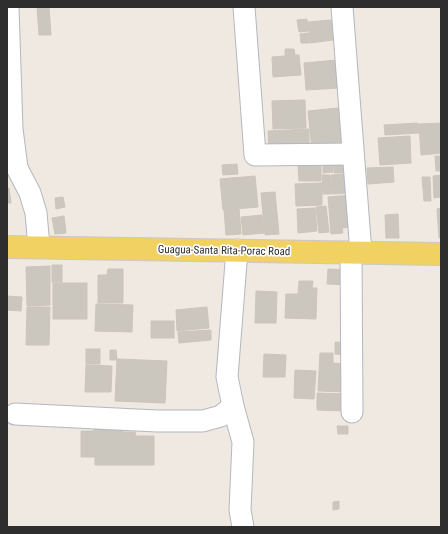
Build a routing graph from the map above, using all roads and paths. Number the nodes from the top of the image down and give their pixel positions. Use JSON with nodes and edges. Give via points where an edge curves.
{"nodes":[{"id":1,"x":8,"y":7,"type":"edge"},
{"id":2,"x":244,"y":7,"type":"edge"},
{"id":3,"x":342,"y":7,"type":"edge"},
{"id":4,"x":353,"y":154,"type":"junction"},
{"id":5,"x":7,"y":247,"type":"edge"},
{"id":6,"x":39,"y":247,"type":"junction"},
{"id":7,"x":236,"y":250,"type":"junction"},
{"id":8,"x":356,"y":252,"type":"junction"},
{"id":9,"x":441,"y":254,"type":"edge"},
{"id":10,"x":233,"y":406,"type":"junction"},
{"id":11,"x":352,"y":412,"type":"dead end"},
{"id":12,"x":16,"y":414,"type":"dead end"},
{"id":13,"x":242,"y":527,"type":"edge"}],
"edges":[{"from":1,"to":6,"type":"street","via":[[12,129],[17,168],[30,193],[36,213]]},
{"from":2,"to":4,"type":"street","via":[[255,155]]},
{"from":3,"to":4,"type":"street"},
{"from":4,"to":8,"type":"street"},
{"from":5,"to":6,"type":"main road","name":"Guagua-Santa Rita-Porac Road"},
{"from":6,"to":7,"type":"main road","name":"Guagua-Santa Rita-Porac Road"},
{"from":7,"to":8,"type":"main road","name":"Guagua-Santa Rita-Porac Road"},
{"from":7,"to":10,"type":"street","via":[[228,377]]},
{"from":8,"to":9,"type":"main road","name":"Guagua-Santa Rita-Porac Road"},
{"from":8,"to":11,"type":"street"},
{"from":10,"to":12,"type":"street","via":[[221,416],[203,421]]},
{"from":10,"to":13,"type":"street","via":[[243,442],[240,510]]}]}
